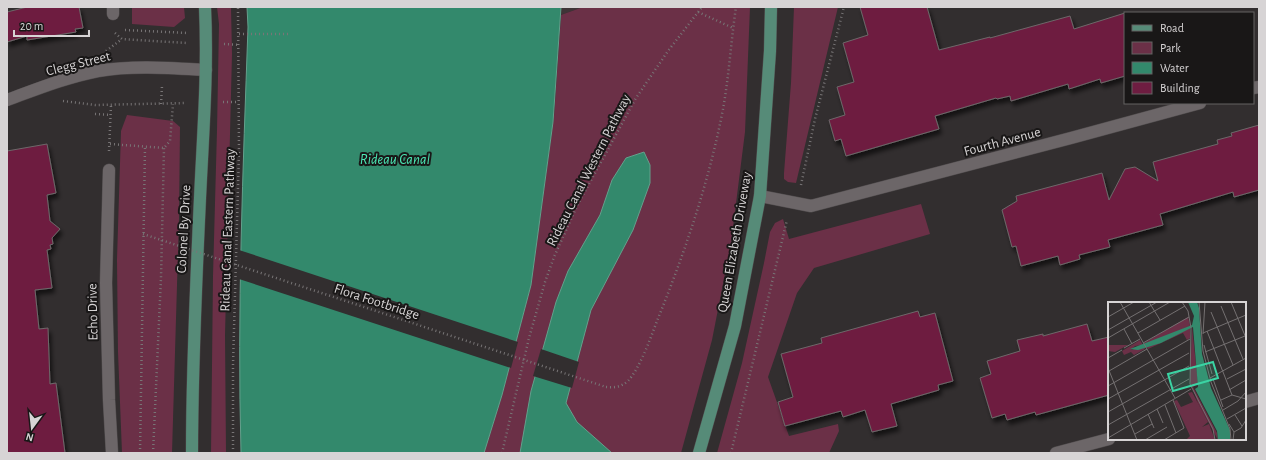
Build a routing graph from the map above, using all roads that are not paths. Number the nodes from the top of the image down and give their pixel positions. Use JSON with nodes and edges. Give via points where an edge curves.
{"nodes":[{"id":1,"x":205,"y":7,"type":"edge"},
{"id":2,"x":771,"y":7,"type":"edge"},
{"id":3,"x":206,"y":70,"type":"junction"},
{"id":4,"x":7,"y":100,"type":"edge"},
{"id":5,"x":1196,"y":104,"type":"edge"},
{"id":6,"x":109,"y":170,"type":"road end"},
{"id":7,"x":760,"y":196,"type":"junction"},
{"id":8,"x":1259,"y":398,"type":"edge"},
{"id":9,"x":1246,"y":402,"type":"edge"},
{"id":10,"x":1108,"y":439,"type":"edge"},
{"id":11,"x":112,"y":453,"type":"edge"},
{"id":12,"x":192,"y":453,"type":"edge"},
{"id":13,"x":699,"y":453,"type":"edge"},
{"id":14,"x":1056,"y":453,"type":"edge"}],
"edges":[{"from":1,"to":3,"type":"main road","name":"Colonel By Drive"},
{"from":2,"to":7,"type":"main road","name":"Queen Elizabeth Driveway"},
{"from":3,"to":4,"type":"street","name":"Clegg Street","via":[[122,68],[98,71],[71,77]]},
{"from":3,"to":12,"type":"main road","name":"Colonel By Drive","via":[[192,374]]},
{"from":5,"to":7,"type":"street","name":"Fourth Avenue","via":[[811,206]]},
{"from":6,"to":11,"type":"street","name":"Echo Drive","via":[[106,283]]},
{"from":7,"to":13,"type":"main road","name":"Queen Elizabeth Driveway","via":[[735,326]]},
{"from":8,"to":9,"type":"street"},
{"from":10,"to":14,"type":"street"}]}
